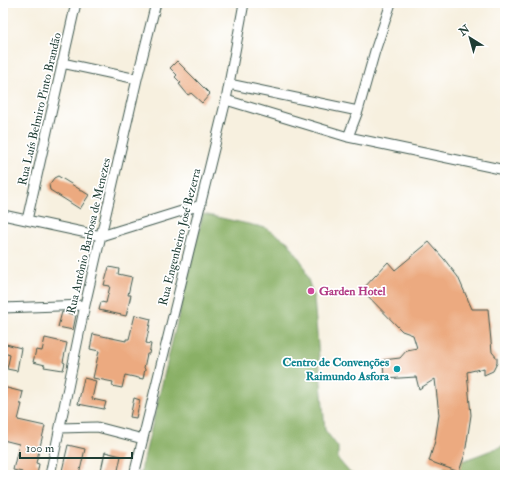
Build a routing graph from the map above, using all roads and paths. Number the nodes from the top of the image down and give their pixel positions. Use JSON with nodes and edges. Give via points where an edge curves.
{"nodes":[{"id":1,"x":76,"y":3,"type":"edge"},
{"id":2,"x":156,"y":3,"type":"edge"},
{"id":3,"x":244,"y":3,"type":"edge"},
{"id":4,"x":391,"y":3,"type":"edge"},
{"id":5,"x":62,"y":63,"type":"junction"},
{"id":6,"x":137,"y":79,"type":"junction"},
{"id":7,"x":229,"y":84,"type":"junction"},
{"id":8,"x":226,"y":100,"type":"junction"},
{"id":9,"x":358,"y":111,"type":"junction"},
{"id":10,"x":348,"y":137,"type":"junction"},
{"id":11,"x":505,"y":170,"type":"edge"},
{"id":12,"x":201,"y":205,"type":"junction"},
{"id":13,"x":3,"y":215,"type":"edge"},
{"id":14,"x":27,"y":220,"type":"junction"},
{"id":15,"x":101,"y":236,"type":"junction"},
{"id":16,"x":85,"y":305,"type":"junction"},
{"id":17,"x":3,"y":308,"type":"edge"},
{"id":18,"x":60,"y":428,"type":"junction"},
{"id":19,"x":143,"y":439,"type":"junction"},
{"id":20,"x":50,"y":475,"type":"edge"},
{"id":21,"x":134,"y":475,"type":"edge"}],
"edges":[{"from":1,"to":5,"type":"street","name":"Rua Luís Belmiro Pinto Brandão"},
{"from":2,"to":6,"type":"street","name":"Rua Antônio Barbosa de Menezes"},
{"from":3,"to":7,"type":"street","name":"Rua Engenheiro José Bezerra"},
{"from":4,"to":9,"type":"street"},
{"from":5,"to":6,"type":"street"},
{"from":5,"to":14,"type":"street","name":"Rua Luís Belmiro Pinto Brandão"},
{"from":6,"to":15,"type":"street","name":"Rua Antônio Barbosa de Menezes"},
{"from":7,"to":8,"type":"street","name":"Rua Engenheiro José Bezerra"},
{"from":7,"to":9,"type":"street"},
{"from":8,"to":10,"type":"street"},
{"from":8,"to":12,"type":"street","name":"Rua Engenheiro José Bezerra"},
{"from":9,"to":10,"type":"street"},
{"from":10,"to":11,"type":"street"},
{"from":12,"to":15,"type":"street"},
{"from":12,"to":19,"type":"street","name":"Rua Engenheiro José Bezerra"},
{"from":13,"to":14,"type":"street"},
{"from":14,"to":15,"type":"street"},
{"from":15,"to":16,"type":"street","name":"Rua Antônio Barbosa de Menezes"},
{"from":16,"to":17,"type":"street"},
{"from":16,"to":18,"type":"street","name":"Rua Antônio Barbosa de Menezes"},
{"from":18,"to":19,"type":"street","via":[[97,427]]},
{"from":18,"to":20,"type":"street","name":"Rua Antônio Barbosa de Menezes"},
{"from":19,"to":21,"type":"street","name":"Rua Engenheiro José Bezerra"}]}
